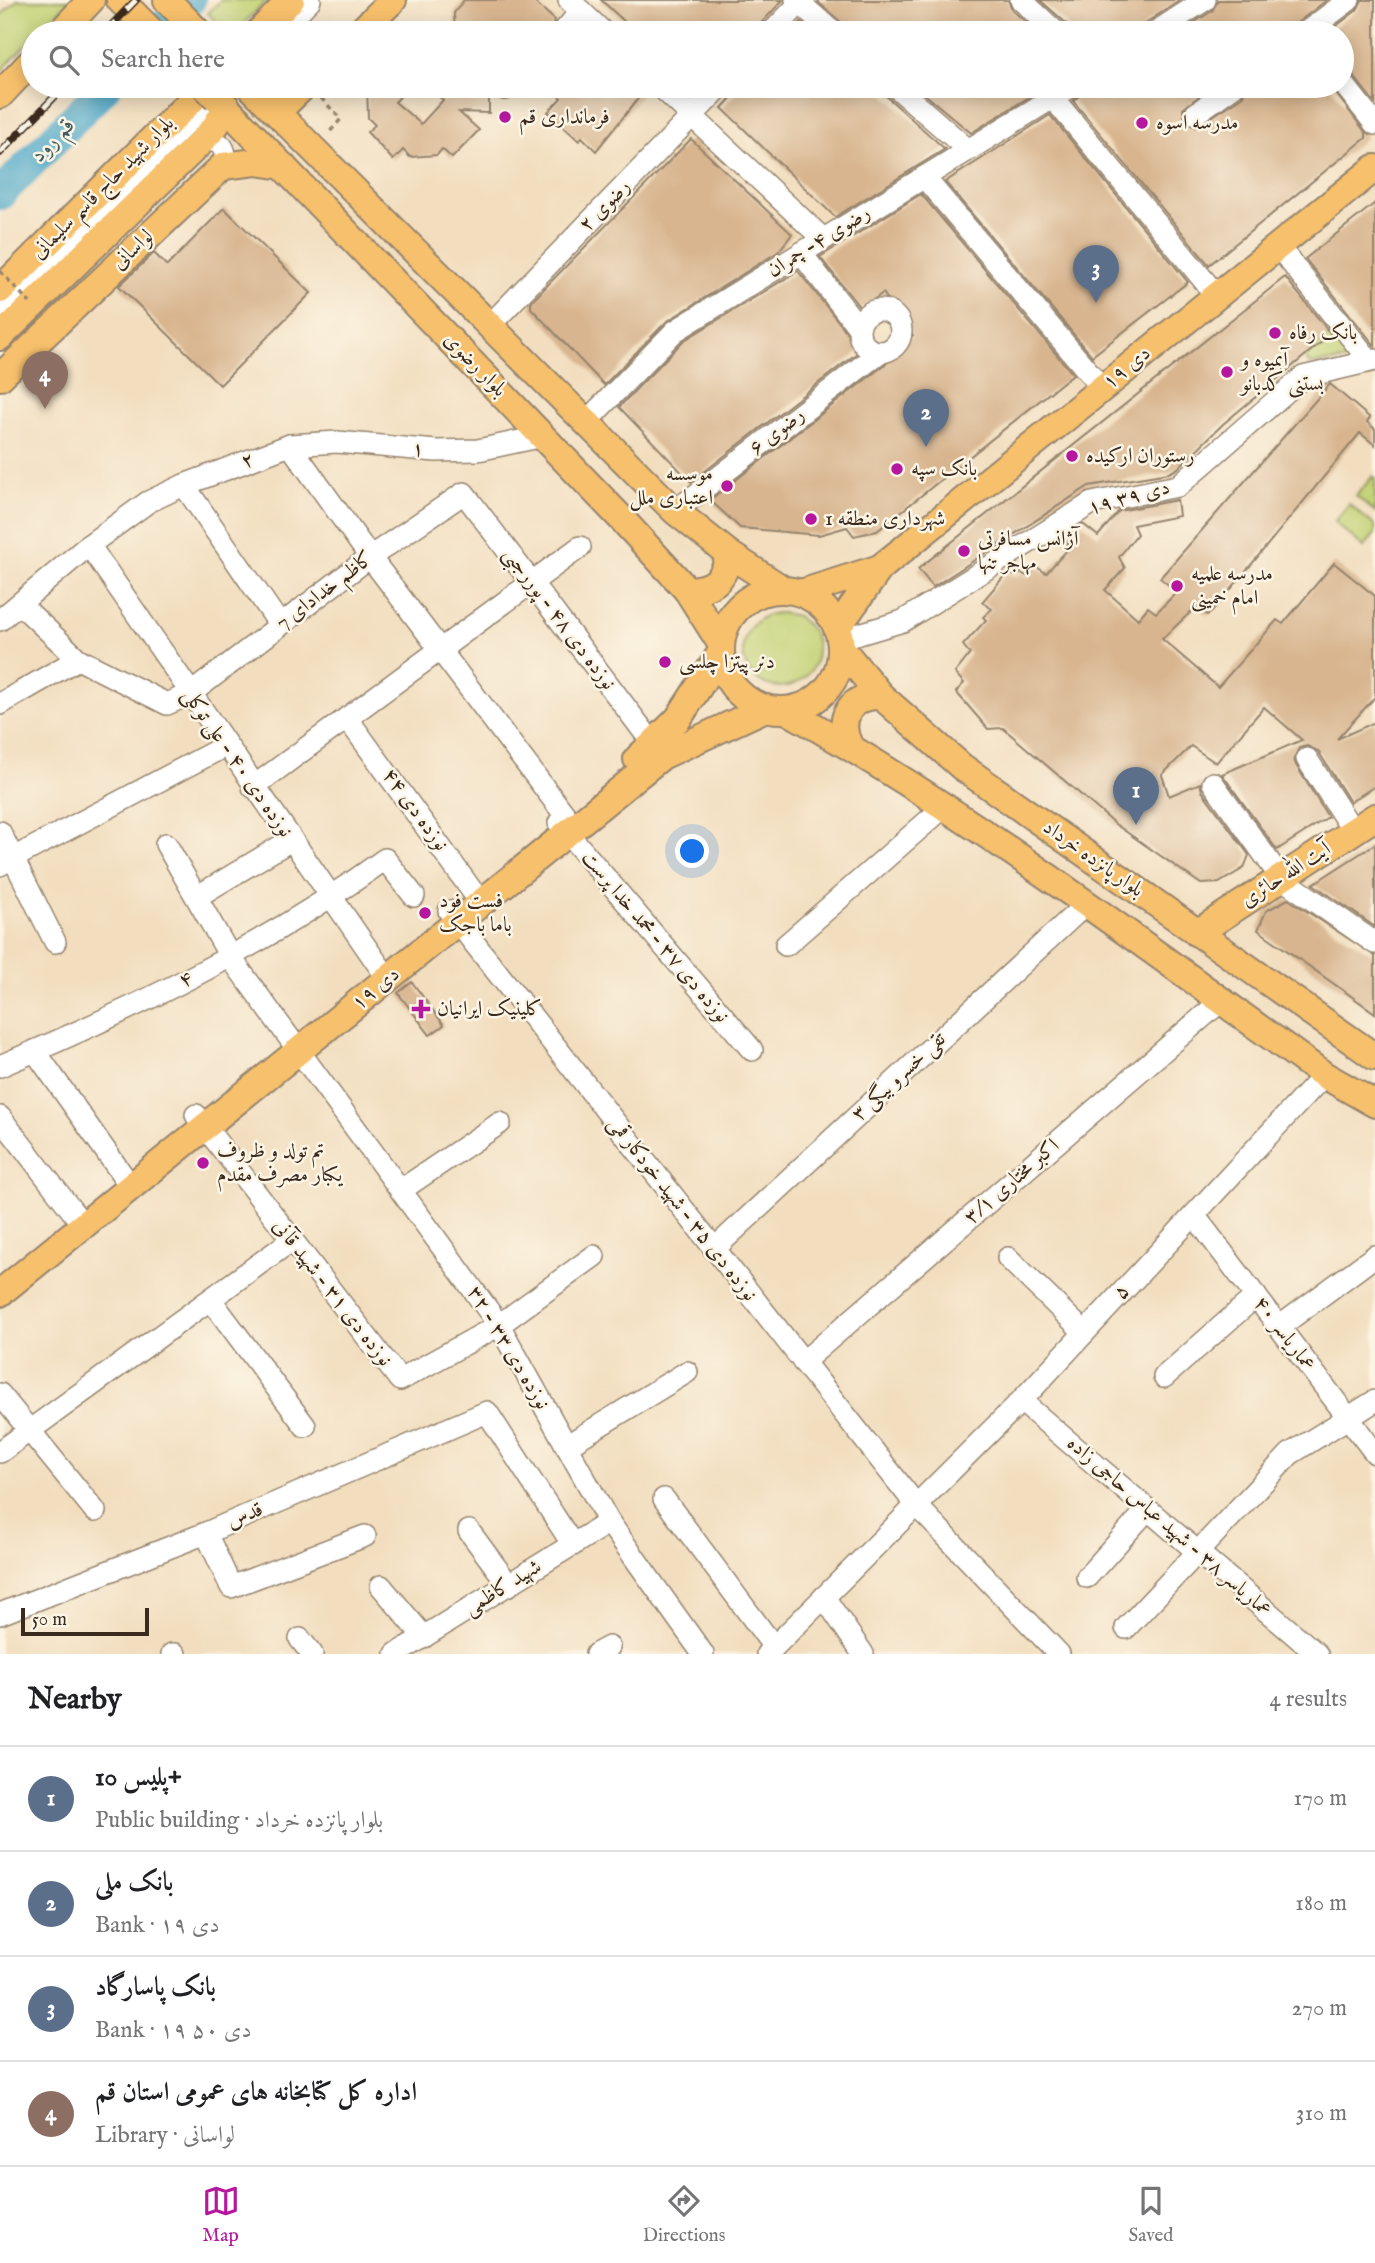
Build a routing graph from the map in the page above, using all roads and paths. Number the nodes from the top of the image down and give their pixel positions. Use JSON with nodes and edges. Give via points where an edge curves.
{"nodes":[{"id":1,"x":91,"y":0,"type":"edge"},
{"id":2,"x":120,"y":0,"type":"edge"},
{"id":3,"x":167,"y":0,"type":"edge"},
{"id":4,"x":291,"y":0,"type":"edge"},
{"id":5,"x":310,"y":0,"type":"edge"},
{"id":6,"x":393,"y":0,"type":"edge"},
{"id":7,"x":1021,"y":0,"type":"edge"},
{"id":8,"x":1205,"y":0,"type":"edge"},
{"id":9,"x":1349,"y":0,"type":"edge"},
{"id":10,"x":800,"y":1,"type":"edge"},
{"id":11,"x":575,"y":5,"type":"edge"},
{"id":12,"x":71,"y":21,"type":"edge"},
{"id":13,"x":141,"y":21,"type":"edge"},
{"id":14,"x":187,"y":21,"type":"edge"},
{"id":15,"x":270,"y":21,"type":"edge"},
{"id":16,"x":289,"y":21,"type":"edge"},
{"id":17,"x":371,"y":21,"type":"edge"},
{"id":18,"x":568,"y":21,"type":"edge"},
{"id":19,"x":592,"y":21,"type":"edge"},
{"id":20,"x":782,"y":21,"type":"edge"},
{"id":21,"x":821,"y":21,"type":"edge"},
{"id":22,"x":1044,"y":21,"type":"edge"},
{"id":23,"x":1173,"y":21,"type":"edge"},
{"id":24,"x":1321,"y":21,"type":"edge"},
{"id":25,"x":21,"y":73,"type":"edge"},
{"id":26,"x":0,"y":95,"type":"edge"},
{"id":27,"x":1354,"y":97,"type":"edge"},
{"id":28,"x":209,"y":98,"type":"edge"},
{"id":29,"x":210,"y":98,"type":"edge"},
{"id":30,"x":216,"y":98,"type":"edge"},
{"id":31,"x":222,"y":98,"type":"edge"},
{"id":32,"x":262,"y":98,"type":"edge"},
{"id":33,"x":292,"y":98,"type":"edge"},
{"id":34,"x":673,"y":98,"type":"edge"},
{"id":35,"x":709,"y":98,"type":"edge"},
{"id":36,"x":909,"y":98,"type":"edge"},
{"id":37,"x":1053,"y":98,"type":"joint"},
{"id":38,"x":1217,"y":98,"type":"edge"},
{"id":39,"x":277,"y":112,"type":"junction"},
{"id":40,"x":1195,"y":114,"type":"dead end"},
{"id":41,"x":692,"y":116,"type":"junction"},
{"id":42,"x":1375,"y":124,"type":"edge"},
{"id":43,"x":200,"y":144,"type":"junction"},
{"id":44,"x":967,"y":149,"type":"junction"},
{"id":45,"x":223,"y":166,"type":"junction"},
{"id":46,"x":284,"y":166,"type":"junction"},
{"id":47,"x":1375,"y":168,"type":"edge"},
{"id":48,"x":924,"y":177,"type":"junction"},
{"id":49,"x":822,"y":238,"type":"junction"},
{"id":50,"x":1277,"y":245,"type":"junction"},
{"id":51,"x":802,"y":253,"type":"junction"},
{"id":52,"x":0,"y":271,"type":"edge"},
{"id":53,"x":0,"y":290,"type":"edge"},
{"id":54,"x":1216,"y":295,"type":"junction"},
{"id":55,"x":30,"y":303,"type":"dead end"},
{"id":56,"x":0,"y":308,"type":"edge"},
{"id":57,"x":489,"y":326,"type":"junction"},
{"id":58,"x":858,"y":327,"type":"junction"},
{"id":59,"x":0,"y":337,"type":"edge"},
{"id":60,"x":880,"y":352,"type":"junction"},
{"id":61,"x":1372,"y":360,"type":"edge"},
{"id":62,"x":0,"y":377,"type":"edge"},
{"id":63,"x":1102,"y":388,"type":"junction"},
{"id":64,"x":584,"y":423,"type":"junction"},
{"id":65,"x":544,"y":436,"type":"junction"},
{"id":66,"x":290,"y":445,"type":"junction"},
{"id":67,"x":184,"y":485,"type":"junction"},
{"id":68,"x":464,"y":493,"type":"joint"},
{"id":69,"x":675,"y":511,"type":"junction"},
{"id":70,"x":89,"y":545,"type":"junction"},
{"id":71,"x":580,"y":547,"type":"dead end"},
{"id":72,"x":729,"y":554,"type":"junction"},
{"id":73,"x":370,"y":557,"type":"junction"},
{"id":74,"x":880,"y":568,"type":"junction"},
{"id":75,"x":531,"y":583,"type":"junction"},
{"id":76,"x":687,"y":590,"type":"junction"},
{"id":77,"x":793,"y":591,"type":"junction"},
{"id":78,"x":21,"y":605,"type":"junction"},
{"id":79,"x":0,"y":620,"type":"edge"},
{"id":80,"x":280,"y":625,"type":"junction"},
{"id":81,"x":839,"y":639,"type":"junction"},
{"id":82,"x":720,"y":648,"type":"junction"},
{"id":83,"x":441,"y":649,"type":"junction"},
{"id":84,"x":78,"y":659,"type":"junction"},
{"id":85,"x":190,"y":694,"type":"junction"},
{"id":86,"x":881,"y":696,"type":"junction"},
{"id":87,"x":0,"y":704,"type":"edge"},
{"id":88,"x":776,"y":709,"type":"junction"},
{"id":89,"x":347,"y":718,"type":"junction"},
{"id":90,"x":849,"y":745,"type":"junction"},
{"id":91,"x":225,"y":746,"type":"junction"},
{"id":92,"x":654,"y":746,"type":"junction"},
{"id":93,"x":1307,"y":759,"type":"dead end"},
{"id":94,"x":1213,"y":783,"type":"dead end"},
{"id":95,"x":253,"y":787,"type":"junction"},
{"id":96,"x":944,"y":807,"type":"junction"},
{"id":97,"x":1375,"y":817,"type":"edge"},
{"id":98,"x":567,"y":825,"type":"junction"},
{"id":99,"x":1353,"y":831,"type":"junction"},
{"id":100,"x":0,"y":832,"type":"edge"},
{"id":101,"x":291,"y":840,"type":"junction"},
{"id":102,"x":166,"y":844,"type":"dead end"},
{"id":103,"x":6,"y":861,"type":"edge"},
{"id":104,"x":1281,"y":878,"type":"junction"},
{"id":105,"x":198,"y":896,"type":"junction"},
{"id":106,"x":414,"y":896,"type":"dead end"},
{"id":107,"x":478,"y":897,"type":"junction"},
{"id":108,"x":331,"y":898,"type":"junction"},
{"id":109,"x":1085,"y":905,"type":"junction"},
{"id":110,"x":453,"y":917,"type":"junction"},
{"id":111,"x":1197,"y":933,"type":"junction"},
{"id":112,"x":55,"y":942,"type":"dead end"},
{"id":113,"x":1375,"y":943,"type":"edge"},
{"id":114,"x":786,"y":945,"type":"dead end"},
{"id":115,"x":231,"y":958,"type":"junction"},
{"id":116,"x":384,"y":973,"type":"junction"},
{"id":117,"x":1221,"y":1001,"type":"junction"},
{"id":118,"x":296,"y":1044,"type":"junction"},
{"id":119,"x":1372,"y":1048,"type":"edge"},
{"id":120,"x":35,"y":1051,"type":"junction"},
{"id":121,"x":752,"y":1051,"type":"dead end"},
{"id":122,"x":0,"y":1066,"type":"edge"},
{"id":123,"x":1324,"y":1076,"type":"junction"},
{"id":124,"x":1375,"y":1104,"type":"edge"},
{"id":125,"x":0,"y":1117,"type":"edge"},
{"id":126,"x":200,"y":1121,"type":"junction"},
{"id":127,"x":1375,"y":1121,"type":"edge"},
{"id":128,"x":500,"y":1123,"type":"dead end"},
{"id":129,"x":127,"y":1180,"type":"junction"},
{"id":130,"x":401,"y":1190,"type":"junction"},
{"id":131,"x":1194,"y":1215,"type":"junction"},
{"id":132,"x":78,"y":1219,"type":"junction"},
{"id":133,"x":292,"y":1240,"type":"junction"},
{"id":134,"x":714,"y":1249,"type":"junction"},
{"id":135,"x":594,"y":1256,"type":"dead end"},
{"id":136,"x":1375,"y":1256,"type":"edge"},
{"id":137,"x":1008,"y":1258,"type":"dead end"},
{"id":138,"x":0,"y":1273,"type":"edge"},
{"id":139,"x":0,"y":1293,"type":"edge"},
{"id":140,"x":1255,"y":1296,"type":"junction"},
{"id":141,"x":211,"y":1300,"type":"junction"},
{"id":142,"x":499,"y":1325,"type":"junction"},
{"id":143,"x":1279,"y":1326,"type":"junction"},
{"id":144,"x":1084,"y":1332,"type":"junction"},
{"id":145,"x":803,"y":1362,"type":"junction"},
{"id":146,"x":687,"y":1372,"type":"dead end"},
{"id":147,"x":1164,"y":1377,"type":"dead end"},
{"id":148,"x":0,"y":1394,"type":"edge"},
{"id":149,"x":1021,"y":1401,"type":"junction"},
{"id":150,"x":1375,"y":1401,"type":"edge"},
{"id":151,"x":1349,"y":1418,"type":"junction"},
{"id":152,"x":305,"y":1426,"type":"dead end"},
{"id":153,"x":30,"y":1429,"type":"junction"},
{"id":154,"x":566,"y":1446,"type":"junction"},
{"id":155,"x":0,"y":1452,"type":"edge"},
{"id":156,"x":1375,"y":1453,"type":"edge"},
{"id":157,"x":664,"y":1499,"type":"dead end"},
{"id":158,"x":916,"y":1506,"type":"junction"},
{"id":159,"x":1147,"y":1510,"type":"junction"},
{"id":160,"x":95,"y":1511,"type":"dead end"},
{"id":161,"x":609,"y":1522,"type":"junction"},
{"id":162,"x":469,"y":1531,"type":"dead end"},
{"id":163,"x":206,"y":1533,"type":"junction"},
{"id":164,"x":365,"y":1536,"type":"dead end"},
{"id":165,"x":573,"y":1545,"type":"junction"},
{"id":166,"x":1199,"y":1554,"type":"junction"},
{"id":167,"x":1087,"y":1577,"type":"dead end"},
{"id":168,"x":509,"y":1585,"type":"junction"},
{"id":169,"x":381,"y":1586,"type":"dead end"},
{"id":170,"x":824,"y":1597,"type":"junction"},
{"id":171,"x":0,"y":1614,"type":"edge"},
{"id":172,"x":1126,"y":1628,"type":"dead end"},
{"id":173,"x":424,"y":1637,"type":"junction"},
{"id":174,"x":770,"y":1650,"type":"edge"},
{"id":175,"x":396,"y":1654,"type":"edge"},
{"id":176,"x":703,"y":1654,"type":"edge"},
{"id":177,"x":863,"y":1654,"type":"edge"},
{"id":178,"x":1059,"y":1654,"type":"edge"},
{"id":179,"x":1317,"y":1654,"type":"edge"}],
"edges":[{"from":1,"to":12,"type":"main road"},
{"from":2,"to":13,"type":"main road"},
{"from":3,"to":14,"type":"main road"},
{"from":4,"to":15,"type":"main road"},
{"from":5,"to":16,"type":"street"},
{"from":6,"to":17,"type":"main road"},
{"from":7,"to":22,"type":"street"},
{"from":8,"to":23,"type":"street"},
{"from":9,"to":24,"type":"street"},
{"from":10,"to":20,"type":"street"},
{"from":10,"to":21,"type":"street"},
{"from":11,"to":18,"type":"street"},
{"from":11,"to":19,"type":"street"},
{"from":25,"to":26,"type":"main road"},
{"from":27,"to":42,"type":"street"},
{"from":28,"to":53,"type":"main road","name":"بلوار شهید حاج قاسم سلیمانی"},
{"from":29,"to":56,"type":"street"},
{"from":30,"to":43,"type":"main road","name":"لواسانی","via":[[214,128]]},
{"from":31,"to":46,"type":"main road","name":"بلوار رضوی"},
{"from":32,"to":39,"type":"main road","name":"بلوار رضوی"},
{"from":33,"to":39,"type":"main road"},
{"from":34,"to":41,"type":"street"},
{"from":35,"to":41,"type":"street","name":"رضوی ۲"},
{"from":36,"to":44,"type":"street"},
{"from":37,"to":44,"type":"street","name":"رضوی ۴- چمران"},
{"from":37,"to":54,"type":"street"},
{"from":38,"to":40,"type":"street"},
{"from":39,"to":57,"type":"main road","name":"بلوار رضوی"},
{"from":41,"to":49,"type":"street"},
{"from":41,"to":57,"type":"street","name":"رضوی ۲"},
{"from":43,"to":45,"type":"street","via":[[218,141],[226,157]]},
{"from":43,"to":59,"type":"main road","name":"لواسانی"},
{"from":44,"to":48,"type":"street","name":"رضوی ۴- چمران"},
{"from":45,"to":46,"type":"main road","via":[[256,162]]},
{"from":45,"to":62,"type":"main road","name":"لواسانی"},
{"from":46,"to":65,"type":"main road","name":"بلوار رضوی"},
{"from":47,"to":50,"type":"main road","name":"۱۹ دی"},
{"from":48,"to":49,"type":"street","name":"رضوی ۴- چمران"},
{"from":48,"to":63,"type":"street"},
{"from":49,"to":51,"type":"street","name":"رضوی ۴- چمران"},
{"from":50,"to":54,"type":"main road","name":"۱۹ دی"},
{"from":50,"to":61,"type":"street"},
{"from":51,"to":58,"type":"street"},
{"from":51,"to":64,"type":"street","name":"رضوی ۴- چمران","via":[[675,331]]},
{"from":52,"to":55,"type":"path","bridge":true},
{"from":54,"to":63,"type":"main road","name":"۱۹ دی"},
{"from":57,"to":64,"type":"main road","name":"بلوار رضوی"},
{"from":58,"to":60,"type":"street","via":[[868,349]]},
{"from":58,"to":60,"type":"street","via":[[874,310],[887,310],[897,317],[902,328],[900,340],[892,349]]},
{"from":60,"to":69,"type":"street","name":"رضوی ۶"},
{"from":61,"to":81,"type":"street","name":"۱۹ دی ۳۹","via":[[1303,377],[1178,486],[1092,503],[903,621]]},
{"from":63,"to":74,"type":"main road","name":"۱۹ دی"},
{"from":64,"to":69,"type":"main road","name":"بلوار رضوی"},
{"from":65,"to":66,"type":"street","name":"۱","via":[[478,450],[337,442]]},
{"from":65,"to":76,"type":"main road","name":"بلوار رضوی"},
{"from":66,"to":67,"type":"street","name":"۲"},
{"from":66,"to":73,"type":"street"},
{"from":67,"to":70,"type":"street","name":"۲","via":[[148,502]]},
{"from":67,"to":80,"type":"street"},
{"from":68,"to":73,"type":"street","name":"7 کاظم خدادای"},
{"from":68,"to":75,"type":"street","name":"نوزده دی ۴۸ - پوررجبی"},
{"from":69,"to":72,"type":"main road","name":"بلوار رضوی"},
{"from":70,"to":78,"type":"street","name":"۲"},
{"from":70,"to":85,"type":"street","name":"نوزده دی ۴۰ - علی توکلی"},
{"from":71,"to":75,"type":"street"},
{"from":72,"to":76,"type":"main road","via":[[717,583]]},
{"from":72,"to":77,"type":"main road","name":"بلوار رضوی"},
{"from":73,"to":80,"type":"street","name":"7 کاظم خدادای"},
{"from":73,"to":83,"type":"street"},
{"from":74,"to":77,"type":"main road"},
{"from":74,"to":81,"type":"main road"},
{"from":75,"to":83,"type":"street"},
{"from":75,"to":92,"type":"street","name":"نوزده دی ۴۸ - پوررجبی"},
{"from":76,"to":82,"type":"main road","name":"بلوار رضوی"},
{"from":77,"to":81,"type":"main road","via":[[822,607]]},
{"from":77,"to":82,"type":"main road","via":[[762,592],[742,603],[727,621]]},
{"from":78,"to":79,"type":"street","name":"۲"},
{"from":78,"to":84,"type":"street"},
{"from":80,"to":85,"type":"street","name":"7 کاظم خدادای"},
{"from":81,"to":86,"type":"main road","name":"بلوار پانزده خرداد"},
{"from":81,"to":88,"type":"main road","via":[[838,666],[819,696],[803,705]]},
{"from":82,"to":88,"type":"main road","via":[[727,678],[743,697]]},
{"from":82,"to":92,"type":"main road","name":"۱۹ دی","via":[[678,719]]},
{"from":83,"to":89,"type":"street"},
{"from":83,"to":98,"type":"street","name":"نوزده دی ۳۷ - محمد خدا پرست"},
{"from":84,"to":85,"type":"street","via":[[167,704]]},
{"from":84,"to":87,"type":"street"},
{"from":85,"to":91,"type":"street","name":"نوزده دی ۴۰ - علی توکلی"},
{"from":86,"to":90,"type":"main road","via":[[868,696],[847,709],[843,721]]},
{"from":86,"to":111,"type":"main road","name":"بلوار پانزده خرداد","via":[[962,766]]},
{"from":88,"to":90,"type":"main road","name":"بلوار پانزده خرداد"},
{"from":88,"to":98,"type":"main road","name":"۱۹ دی","via":[[662,756]]},
{"from":89,"to":95,"type":"street"},
{"from":89,"to":107,"type":"street","name":"نوزده دی ۴۴"},
{"from":90,"to":96,"type":"main road","name":"بلوار پانزده خرداد"},
{"from":91,"to":95,"type":"street","name":"نوزده دی ۴۰ - علی توکلی"},
{"from":91,"to":103,"type":"street"},
{"from":92,"to":98,"type":"main road","name":"۱۹ دی"},
{"from":93,"to":99,"type":"street"},
{"from":94,"to":104,"type":"street"},
{"from":95,"to":101,"type":"street","name":"نوزده دی ۴۰ - علی توکلی"},
{"from":96,"to":109,"type":"main road","name":"بلوار پانزده خرداد"},
{"from":96,"to":114,"type":"street"},
{"from":97,"to":99,"type":"main road","name":"آیت الله حائری"},
{"from":98,"to":107,"type":"main road","name":"۱۹ دی"},
{"from":98,"to":121,"type":"street","name":"نوزده دی ۳۷ - محمد خدا پرست"},
{"from":99,"to":104,"type":"main road","name":"آیت الله حائری"},
{"from":100,"to":103,"type":"street"},
{"from":101,"to":105,"type":"street"},
{"from":101,"to":108,"type":"street","name":"نوزده دی ۴۰ - علی توکلی"},
{"from":102,"to":105,"type":"street","name":"۳۲ - نوزده دی ۳۳"},
{"from":103,"to":112,"type":"street"},
{"from":104,"to":111,"type":"main road","name":"آیت الله حائری"},
{"from":104,"to":113,"type":"street"},
{"from":105,"to":115,"type":"street","name":"۳۲ - نوزده دی ۳۳"},
{"from":106,"to":108,"type":"street","name":"۴","via":[[385,859]]},
{"from":107,"to":110,"type":"main road","name":"۱۹ دی"},
{"from":108,"to":115,"type":"street","name":"۴"},
{"from":108,"to":116,"type":"street","name":"نوزده دی ۴۰ - علی توکلی"},
{"from":109,"to":117,"type":"main road","name":"بلوار پانزده خرداد"},
{"from":109,"to":134,"type":"street","name":"۳ تقی خسرو بیگی"},
{"from":110,"to":116,"type":"main road","name":"۱۹ دی"},
{"from":110,"to":134,"type":"street","name":"نوزده دی ۳۵ - شهید خودکار قمی"},
{"from":111,"to":119,"type":"main road","name":"بلوار پانزده خرداد"},
{"from":115,"to":118,"type":"street","name":"۳۲ - نوزده دی ۳۳"},
{"from":115,"to":120,"type":"street","name":"۴"},
{"from":116,"to":118,"type":"main road","name":"۱۹ دی"},
{"from":117,"to":123,"type":"main road","name":"بلوار پانزده خرداد"},
{"from":117,"to":145,"type":"street","name":"۳/۱ اکبر مختاری"},
{"from":118,"to":126,"type":"main road","name":"۱۹ دی"},
{"from":118,"to":130,"type":"street","name":"۳۲ - نوزده دی ۳۳"},
{"from":120,"to":122,"type":"street"},
{"from":120,"to":129,"type":"street"},
{"from":123,"to":124,"type":"main road","name":"بلوار پانزده خرداد"},
{"from":123,"to":127,"type":"main road","name":"بلوار پانزده خرداد"},
{"from":123,"to":131,"type":"street","name":"۵"},
{"from":125,"to":132,"type":"street"},
{"from":126,"to":129,"type":"main road","name":"۱۹ دی"},
{"from":126,"to":133,"type":"street","name":"نوزده دی ۳۱ - شهید قآنی"},
{"from":128,"to":130,"type":"street"},
{"from":129,"to":132,"type":"main road","name":"۱۹ دی"},
{"from":130,"to":142,"type":"street","name":"۳۲ - نوزده دی ۳۳"},
{"from":131,"to":140,"type":"street","name":"عماریاسر ۴۰"},
{"from":131,"to":144,"type":"street","name":"۵"},
{"from":132,"to":138,"type":"main road","name":"۱۹ دی"},
{"from":132,"to":139,"type":"main road","name":"۱۹ دی"},
{"from":133,"to":141,"type":"street"},
{"from":133,"to":142,"type":"street","name":"نوزده دی ۳۱ - شهید قآنی","via":[[400,1380]]},
{"from":134,"to":145,"type":"street","name":"نوزده دی ۳۵ - شهید خودکار قمی"},
{"from":135,"to":142,"type":"street"},
{"from":136,"to":143,"type":"street"},
{"from":137,"to":144,"type":"street"},
{"from":140,"to":143,"type":"street","name":"عماریاسر ۴۰"},
{"from":140,"to":147,"type":"street"},
{"from":141,"to":152,"type":"street"},
{"from":141,"to":153,"type":"street"},
{"from":142,"to":154,"type":"street","name":"۳۲ - نوزده دی ۳۳"},
{"from":143,"to":151,"type":"street","name":"عماریاسر ۴۰"},
{"from":144,"to":149,"type":"street","name":"۵"},
{"from":145,"to":158,"type":"street","name":"نوزده دی ۳۵ - شهید خودکار قمی"},
{"from":146,"to":154,"type":"street"},
{"from":148,"to":153,"type":"street"},
{"from":149,"to":158,"type":"street","name":"۵"},
{"from":149,"to":159,"type":"street","name":"عماریاسر ۳۸ - شهید عباس حاجی زاده"},
{"from":150,"to":151,"type":"street"},
{"from":151,"to":156,"type":"street","name":"عماریاسر ۴۰"},
{"from":151,"to":166,"type":"street","via":[[1290,1454]]},
{"from":153,"to":155,"type":"street"},
{"from":153,"to":160,"type":"street"},
{"from":154,"to":161,"type":"street","name":"۳۲ - نوزده دی ۳۳"},
{"from":157,"to":174,"type":"street"},
{"from":158,"to":170,"type":"street","name":"۵"},
{"from":158,"to":178,"type":"street","name":"نوزده دی ۳۵ - شهید خودکار قمی"},
{"from":159,"to":166,"type":"street","name":"عماریاسر ۳۸ - شهید عباس حاجی زاده"},
{"from":159,"to":167,"type":"street"},
{"from":161,"to":165,"type":"street","name":"شهید کاظمی"},
{"from":161,"to":176,"type":"street","name":"۳۲ - نوزده دی ۳۳"},
{"from":162,"to":168,"type":"street"},
{"from":163,"to":164,"type":"street","via":[[231,1587]]},
{"from":163,"to":165,"type":"street","name":"قدس","via":[[487,1412]]},
{"from":163,"to":171,"type":"street","name":"قدس"},
{"from":165,"to":168,"type":"street","name":"شهید کاظمی"},
{"from":166,"to":172,"type":"street"},
{"from":166,"to":179,"type":"street","name":"عماریاسر ۳۸ - شهید عباس حاجی زاده"},
{"from":168,"to":173,"type":"street","name":"شهید کاظمی"},
{"from":169,"to":173,"type":"street"},
{"from":170,"to":174,"type":"street","name":"۵"},
{"from":170,"to":177,"type":"street"},
{"from":173,"to":175,"type":"street","name":"شهید کاظمی"}]}
